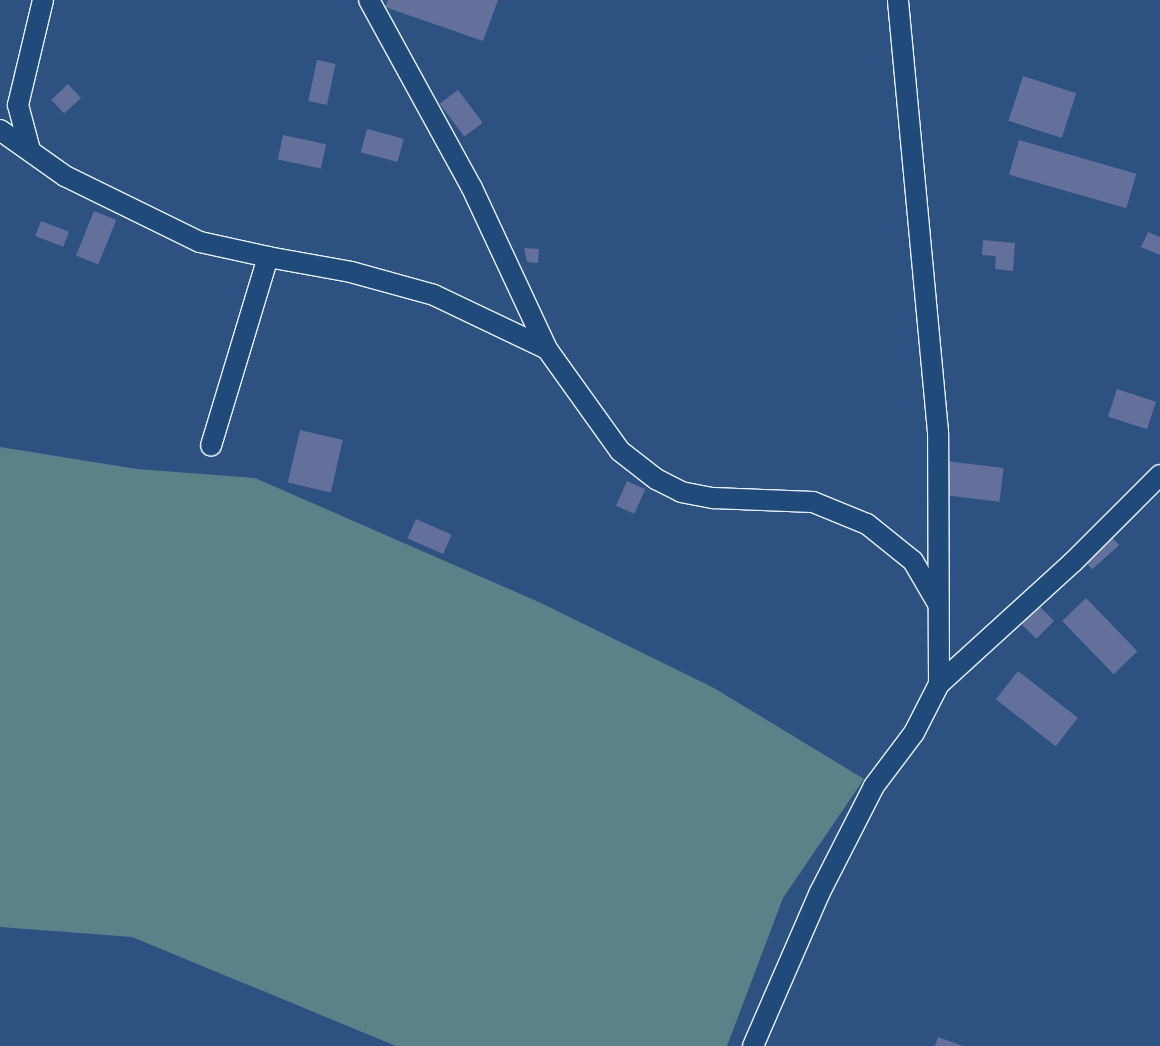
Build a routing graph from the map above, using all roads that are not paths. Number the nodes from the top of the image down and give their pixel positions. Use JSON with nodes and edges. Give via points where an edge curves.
{"nodes":[{"id":1,"x":43,"y":0,"type":"edge"},
{"id":2,"x":369,"y":0,"type":"edge"},
{"id":3,"x":898,"y":0,"type":"edge"},
{"id":4,"x":0,"y":130,"type":"edge"},
{"id":5,"x":30,"y":150,"type":"junction"},
{"id":6,"x":268,"y":257,"type":"junction"},
{"id":7,"x":547,"y":350,"type":"junction"},
{"id":8,"x":211,"y":446,"type":"dead end"},
{"id":9,"x":1160,"y":475,"type":"edge"},
{"id":10,"x":937,"y":602,"type":"junction"},
{"id":11,"x":939,"y":684,"type":"junction"},
{"id":12,"x":753,"y":1046,"type":"edge"}],
"edges":[{"from":1,"to":5,"type":"street","via":[[18,105]]},
{"from":2,"to":7,"type":"street","via":[[472,188]]},
{"from":3,"to":10,"type":"street","via":[[938,432]]},
{"from":4,"to":5,"type":"street"},
{"from":5,"to":6,"type":"street","via":[[65,176],[200,242]]},
{"from":6,"to":7,"type":"street","via":[[351,272],[434,295]]},
{"from":6,"to":8,"type":"street"},
{"from":7,"to":10,"type":"street","via":[[620,451],[656,479],[681,492],[712,498],[813,502],[867,524],[913,561]]},
{"from":9,"to":11,"type":"street","via":[[1073,562]]},
{"from":10,"to":11,"type":"street"},
{"from":11,"to":12,"type":"street","via":[[914,733],[870,794],[819,894]]}]}
